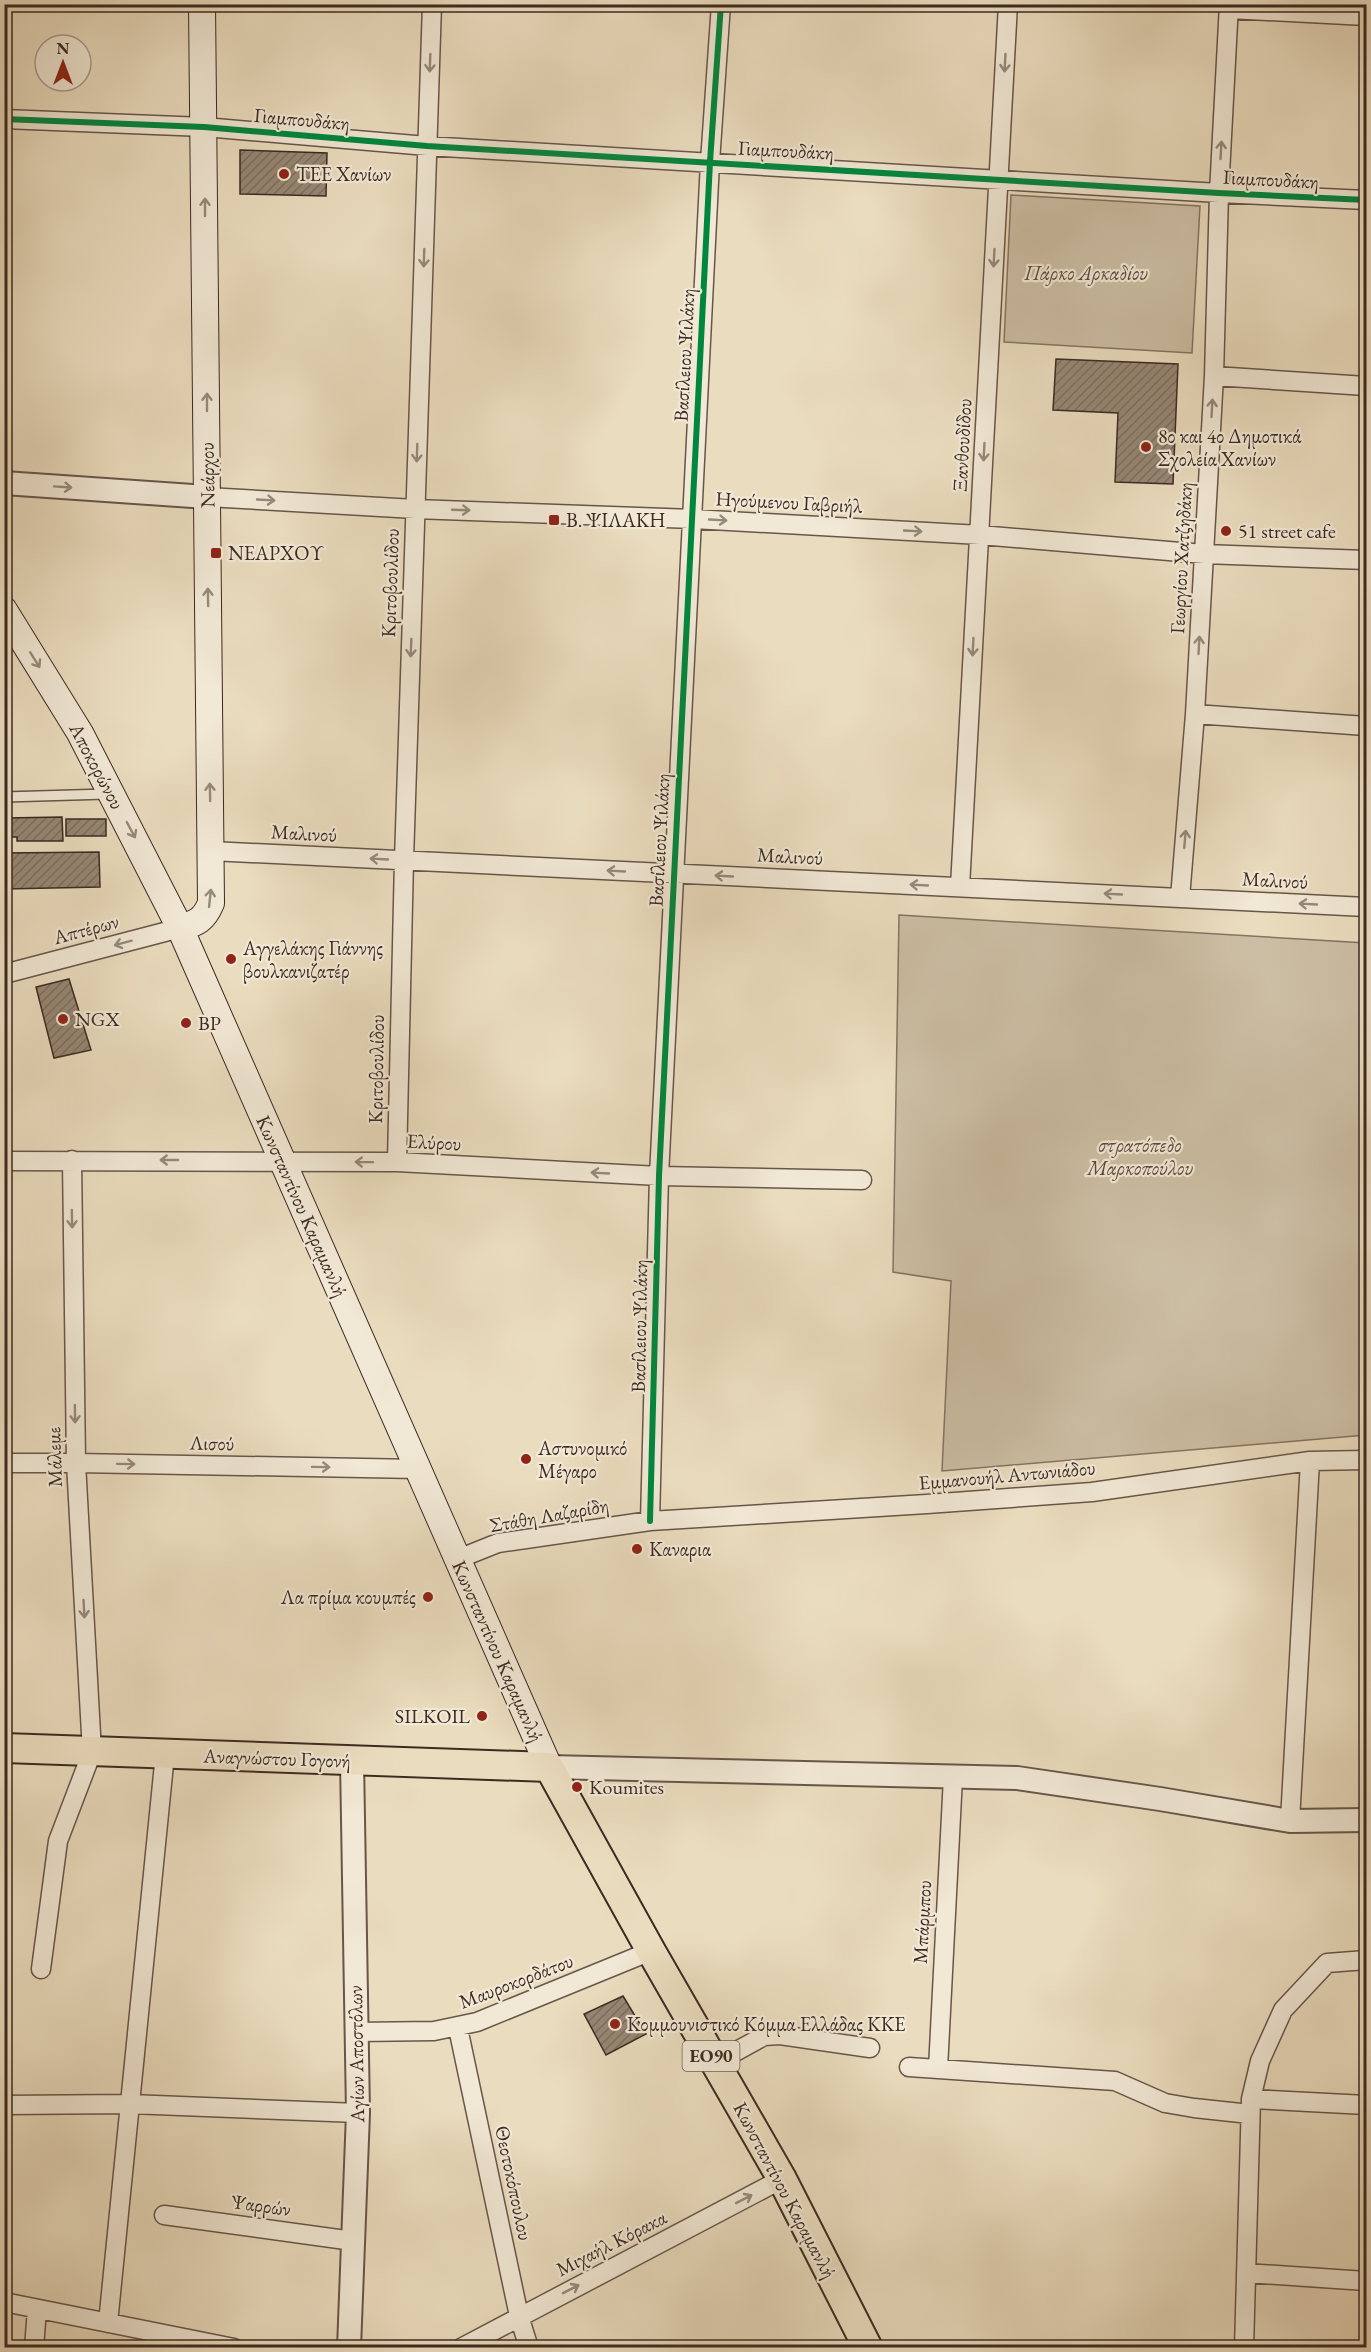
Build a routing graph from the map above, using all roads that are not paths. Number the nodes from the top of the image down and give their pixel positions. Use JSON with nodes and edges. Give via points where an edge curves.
{"nodes":[{"id":1,"x":202,"y":4,"type":"edge"},
{"id":2,"x":432,"y":4,"type":"edge"},
{"id":3,"x":721,"y":4,"type":"edge"},
{"id":4,"x":1008,"y":4,"type":"edge"},
{"id":5,"x":1229,"y":7,"type":"edge"},
{"id":6,"x":1366,"y":16,"type":"edge"},
{"id":7,"x":4,"y":119,"type":"edge"},
{"id":8,"x":204,"y":128,"type":"junction"},
{"id":9,"x":427,"y":146,"type":"junction"},
{"id":10,"x":710,"y":162,"type":"junction"},
{"id":11,"x":999,"y":179,"type":"junction"},
{"id":12,"x":1219,"y":194,"type":"junction"},
{"id":13,"x":1366,"y":200,"type":"edge"},
{"id":14,"x":1214,"y":376,"type":"junction"},
{"id":15,"x":1366,"y":386,"type":"edge"},
{"id":16,"x":4,"y":483,"type":"edge"},
{"id":17,"x":207,"y":496,"type":"junction"},
{"id":18,"x":415,"y":509,"type":"junction"},
{"id":19,"x":693,"y":519,"type":"junction"},
{"id":20,"x":980,"y":535,"type":"junction"},
{"id":21,"x":1204,"y":554,"type":"junction"},
{"id":22,"x":1366,"y":560,"type":"edge"},
{"id":23,"x":6,"y":616,"type":"edge"},
{"id":24,"x":1195,"y":714,"type":"junction"},
{"id":25,"x":1366,"y":726,"type":"edge"},
{"id":26,"x":112,"y":794,"type":"junction"},
{"id":27,"x":4,"y":797,"type":"edge"},
{"id":28,"x":211,"y":851,"type":"junction"},
{"id":29,"x":404,"y":860,"type":"junction"},
{"id":30,"x":674,"y":873,"type":"junction"},
{"id":31,"x":960,"y":887,"type":"junction"},
{"id":32,"x":1180,"y":898,"type":"junction"},
{"id":33,"x":1366,"y":907,"type":"edge"},
{"id":34,"x":180,"y":928,"type":"junction"},
{"id":35,"x":4,"y":974,"type":"edge"},
{"id":36,"x":72,"y":1160,"type":"junction"},
{"id":37,"x":4,"y":1161,"type":"edge"},
{"id":38,"x":282,"y":1161,"type":"junction"},
{"id":39,"x":397,"y":1162,"type":"junction"},
{"id":40,"x":659,"y":1176,"type":"junction"},
{"id":41,"x":862,"y":1180,"type":"dead end"},
{"id":42,"x":1366,"y":1460,"type":"edge"},
{"id":43,"x":1310,"y":1461,"type":"junction"},
{"id":44,"x":76,"y":1463,"type":"junction"},
{"id":45,"x":4,"y":1464,"type":"edge"},
{"id":46,"x":418,"y":1469,"type":"junction"},
{"id":47,"x":650,"y":1521,"type":"junction"},
{"id":48,"x":458,"y":1559,"type":"junction"},
{"id":49,"x":4,"y":1748,"type":"edge"},
{"id":50,"x":92,"y":1752,"type":"junction"},
{"id":51,"x":165,"y":1754,"type":"junction"},
{"id":52,"x":352,"y":1760,"type":"junction"},
{"id":53,"x":549,"y":1767,"type":"junction"},
{"id":54,"x":953,"y":1777,"type":"junction"},
{"id":55,"x":1366,"y":1820,"type":"edge"},
{"id":56,"x":1290,"y":1821,"type":"junction"},
{"id":57,"x":651,"y":1951,"type":"junction"},
{"id":58,"x":1366,"y":1960,"type":"edge"},
{"id":59,"x":41,"y":1969,"type":"dead end"},
{"id":60,"x":458,"y":2028,"type":"junction"},
{"id":61,"x":356,"y":2032,"type":"junction"},
{"id":62,"x":870,"y":2048,"type":"dead end"},
{"id":63,"x":715,"y":2063,"type":"junction"},
{"id":64,"x":909,"y":2067,"type":"dead end"},
{"id":65,"x":938,"y":2069,"type":"junction"},
{"id":66,"x":130,"y":2104,"type":"junction"},
{"id":67,"x":4,"y":2105,"type":"edge"},
{"id":68,"x":1366,"y":2105,"type":"edge"},
{"id":69,"x":1250,"y":2106,"type":"junction"},
{"id":70,"x":358,"y":2113,"type":"junction"},
{"id":71,"x":782,"y":2179,"type":"junction"},
{"id":72,"x":164,"y":2214,"type":"dead end"},
{"id":73,"x":353,"y":2241,"type":"junction"},
{"id":74,"x":1246,"y":2273,"type":"junction"},
{"id":75,"x":1366,"y":2281,"type":"edge"},
{"id":76,"x":4,"y":2302,"type":"edge"},
{"id":77,"x":37,"y":2309,"type":"junction"},
{"id":78,"x":519,"y":2316,"type":"junction"},
{"id":79,"x":108,"y":2323,"type":"junction"},
{"id":80,"x":34,"y":2348,"type":"edge"},
{"id":81,"x":234,"y":2348,"type":"edge"},
{"id":82,"x":349,"y":2348,"type":"edge"},
{"id":83,"x":461,"y":2348,"type":"edge"},
{"id":84,"x":528,"y":2348,"type":"edge"},
{"id":85,"x":868,"y":2348,"type":"edge"},
{"id":86,"x":1244,"y":2348,"type":"edge"}],
"edges":[{"from":1,"to":8,"type":"main road","name":"Νεάρχου"},
{"from":2,"to":9,"type":"street","name":"Κριτοβουλίδου","one_way":true},
{"from":3,"to":10,"type":"street","name":"Βασίλειου Ψιλάκη"},
{"from":4,"to":11,"type":"street","name":"Ξανθουδίδου","one_way":true},
{"from":5,"to":6,"type":"street"},
{"from":12,"to":5,"type":"street","name":"Γεωργίου Χατζηδάκη","one_way":true},
{"from":7,"to":8,"type":"street","name":"Γιαμπουδάκη"},
{"from":8,"to":9,"type":"street","name":"Γιαμπουδάκη"},
{"from":17,"to":8,"type":"main road","name":"Νεάρχου","one_way":true},
{"from":9,"to":10,"type":"street","name":"Γιαμπουδάκη"},
{"from":9,"to":18,"type":"street","name":"Κριτοβουλίδου","one_way":true},
{"from":10,"to":11,"type":"street","name":"Γιαμπουδάκη"},
{"from":10,"to":19,"type":"street","name":"Βασίλειου Ψιλάκη"},
{"from":11,"to":12,"type":"street","name":"Γιαμπουδάκη"},
{"from":11,"to":20,"type":"street","name":"Ξανθουδίδου","one_way":true},
{"from":12,"to":13,"type":"street","name":"Γιαμπουδάκη"},
{"from":12,"to":14,"type":"street","name":"Γεωργίου Χατζηδάκη"},
{"from":14,"to":15,"type":"street"},
{"from":21,"to":14,"type":"street","name":"Γεωργίου Χατζηδάκη","one_way":true},
{"from":16,"to":17,"type":"street","one_way":true},
{"from":17,"to":18,"type":"street","name":"Ηγούμενου Γαβριήλ","one_way":true},
{"from":28,"to":17,"type":"main road","name":"Νεάρχου","one_way":true},
{"from":18,"to":19,"type":"street","name":"Ηγούμενου Γαβριήλ","one_way":true},
{"from":18,"to":29,"type":"street","name":"Κριτοβουλίδου","one_way":true},
{"from":19,"to":20,"type":"street","name":"Ηγούμενου Γαβριήλ","one_way":true},
{"from":19,"to":30,"type":"street","name":"Βασίλειου Ψιλάκη"},
{"from":20,"to":21,"type":"street","name":"Ηγούμενου Γαβριήλ"},
{"from":20,"to":31,"type":"street","name":"Ξανθουδίδου","one_way":true},
{"from":21,"to":22,"type":"street","name":"Ηγούμενου Γαβριήλ"},
{"from":24,"to":21,"type":"street","name":"Γεωργίου Χατζηδάκη","one_way":true},
{"from":23,"to":26,"type":"main road","name":"Αποκορώνου","number":"ΕΟ90","one_way":true,"via":[[80,733]]},
{"from":24,"to":25,"type":"street"},
{"from":32,"to":24,"type":"street","name":"Γεωργίου Χατζηδάκη","one_way":true},
{"from":26,"to":27,"type":"lane"},
{"from":26,"to":34,"type":"main road","name":"Αποκορώνου","number":"ΕΟ90","one_way":true},
{"from":29,"to":28,"type":"street","name":"Μαλινού","one_way":true},
{"from":34,"to":28,"type":"main road","name":"Νεάρχου","one_way":true,"via":[[198,923],[211,903]]},
{"from":30,"to":29,"type":"street","name":"Μαλινού","one_way":true},
{"from":29,"to":39,"type":"street","name":"Κριτοβουλίδου"},
{"from":31,"to":30,"type":"street","name":"Μαλινού","one_way":true},
{"from":30,"to":40,"type":"street","name":"Βασίλειου Ψιλάκη"},
{"from":32,"to":31,"type":"street","name":"Μαλινού","one_way":true},
{"from":33,"to":32,"type":"street","name":"Μαλινού","one_way":true},
{"from":34,"to":35,"type":"street","name":"Απτέρων","one_way":true},
{"from":34,"to":38,"type":"main road","name":"Κωνσταντίνου Καραμανλή","number":"ΕΟ90"},
{"from":36,"to":37,"type":"street","name":"Ελύρου"},
{"from":38,"to":36,"type":"street","name":"Ελύρου","one_way":true},
{"from":36,"to":44,"type":"street","name":"Μάλεμε","one_way":true},
{"from":39,"to":38,"type":"street","name":"Ελύρου","one_way":true},
{"from":38,"to":46,"type":"main road","name":"Κωνσταντίνου Καραμανλή","number":"ΕΟ90"},
{"from":40,"to":39,"type":"street","name":"Ελύρου","one_way":true},
{"from":40,"to":41,"type":"street","name":"Ελύρου"},
{"from":40,"to":47,"type":"street","name":"Βασίλειου Ψιλάκη"},
{"from":42,"to":43,"type":"street","name":"Εμμανουήλ Αντωνιάδου"},
{"from":43,"to":47,"type":"street","name":"Εμμανουήλ Αντωνιάδου","via":[[1092,1492]]},
{"from":43,"to":56,"type":"street"},
{"from":44,"to":45,"type":"street","name":"Λισού"},
{"from":44,"to":46,"type":"street","name":"Λισού","one_way":true},
{"from":44,"to":50,"type":"street","name":"Μάλεμε","one_way":true},
{"from":46,"to":48,"type":"main road","name":"Κωνσταντίνου Καραμανλή","number":"ΕΟ90"},
{"from":47,"to":48,"type":"street","name":"Στάθη Λαζαρίδη","via":[[498,1543]]},
{"from":48,"to":53,"type":"main road","name":"Κωνσταντίνου Καραμανλή","number":"ΕΟ90"},
{"from":49,"to":50,"type":"main road","name":"Αναγνώστου Γογονή"},
{"from":50,"to":51,"type":"main road","name":"Αναγνώστου Γογονή"},
{"from":50,"to":59,"type":"street","via":[[58,1841]]},
{"from":51,"to":52,"type":"main road","name":"Αναγνώστου Γογονή"},
{"from":51,"to":66,"type":"street"},
{"from":52,"to":53,"type":"main road","name":"Αναγνώστου Γογονή"},
{"from":52,"to":61,"type":"street","name":"Αγίων Αποστόλων"},
{"from":53,"to":54,"type":"street"},
{"from":53,"to":57,"type":"main road","name":"Κωνσταντίνου Καραμανλή","number":"ΕΟ90"},
{"from":54,"to":56,"type":"street","via":[[1017,1778]]},
{"from":54,"to":65,"type":"street","name":"Μπάρμπου"},
{"from":55,"to":56,"type":"street"},
{"from":57,"to":60,"type":"street","name":"Μαυροκορδάτου"},
{"from":57,"to":63,"type":"main road","name":"Κωνσταντίνου Καραμανλή","number":"ΕΟ90"},
{"from":58,"to":69,"type":"street","via":[[1327,1963],[1283,2010],[1260,2061]]},
{"from":60,"to":61,"type":"street","name":"Μαυροκορδάτου"},
{"from":60,"to":78,"type":"street","name":"Θεοτοκόπουλου"},
{"from":61,"to":70,"type":"street","name":"Αγίων Αποστόλων"},
{"from":62,"to":63,"type":"street","via":[[764,2036]]},
{"from":63,"to":71,"type":"main road","name":"Κωνσταντίνου Καραμανλή","number":"ΕΟ90"},
{"from":64,"to":65,"type":"street"},
{"from":65,"to":69,"type":"street","via":[[1115,2081],[1165,2103],[1194,2108]]},
{"from":66,"to":67,"type":"street"},
{"from":66,"to":70,"type":"street"},
{"from":66,"to":79,"type":"street"},
{"from":68,"to":69,"type":"street"},
{"from":69,"to":74,"type":"street"},
{"from":70,"to":73,"type":"street","name":"Αγίων Αποστόλων"},
{"from":78,"to":71,"type":"street","name":"Μιχαήλ Κόρακα","one_way":true},
{"from":71,"to":85,"type":"main road","name":"Κωνσταντίνου Καραμανλή","number":"ΕΟ90"},
{"from":72,"to":73,"type":"street","name":"Ψαρρών"},
{"from":73,"to":82,"type":"street","name":"Αγίων Αποστόλων"},
{"from":74,"to":75,"type":"street"},
{"from":74,"to":86,"type":"street"},
{"from":76,"to":77,"type":"street"},
{"from":77,"to":79,"type":"street"},
{"from":77,"to":80,"type":"street"},
{"from":78,"to":83,"type":"street","name":"Μιχαήλ Κόρακα"},
{"from":78,"to":84,"type":"street","name":"Θεοτοκόπουλου"},
{"from":79,"to":81,"type":"street"}]}
